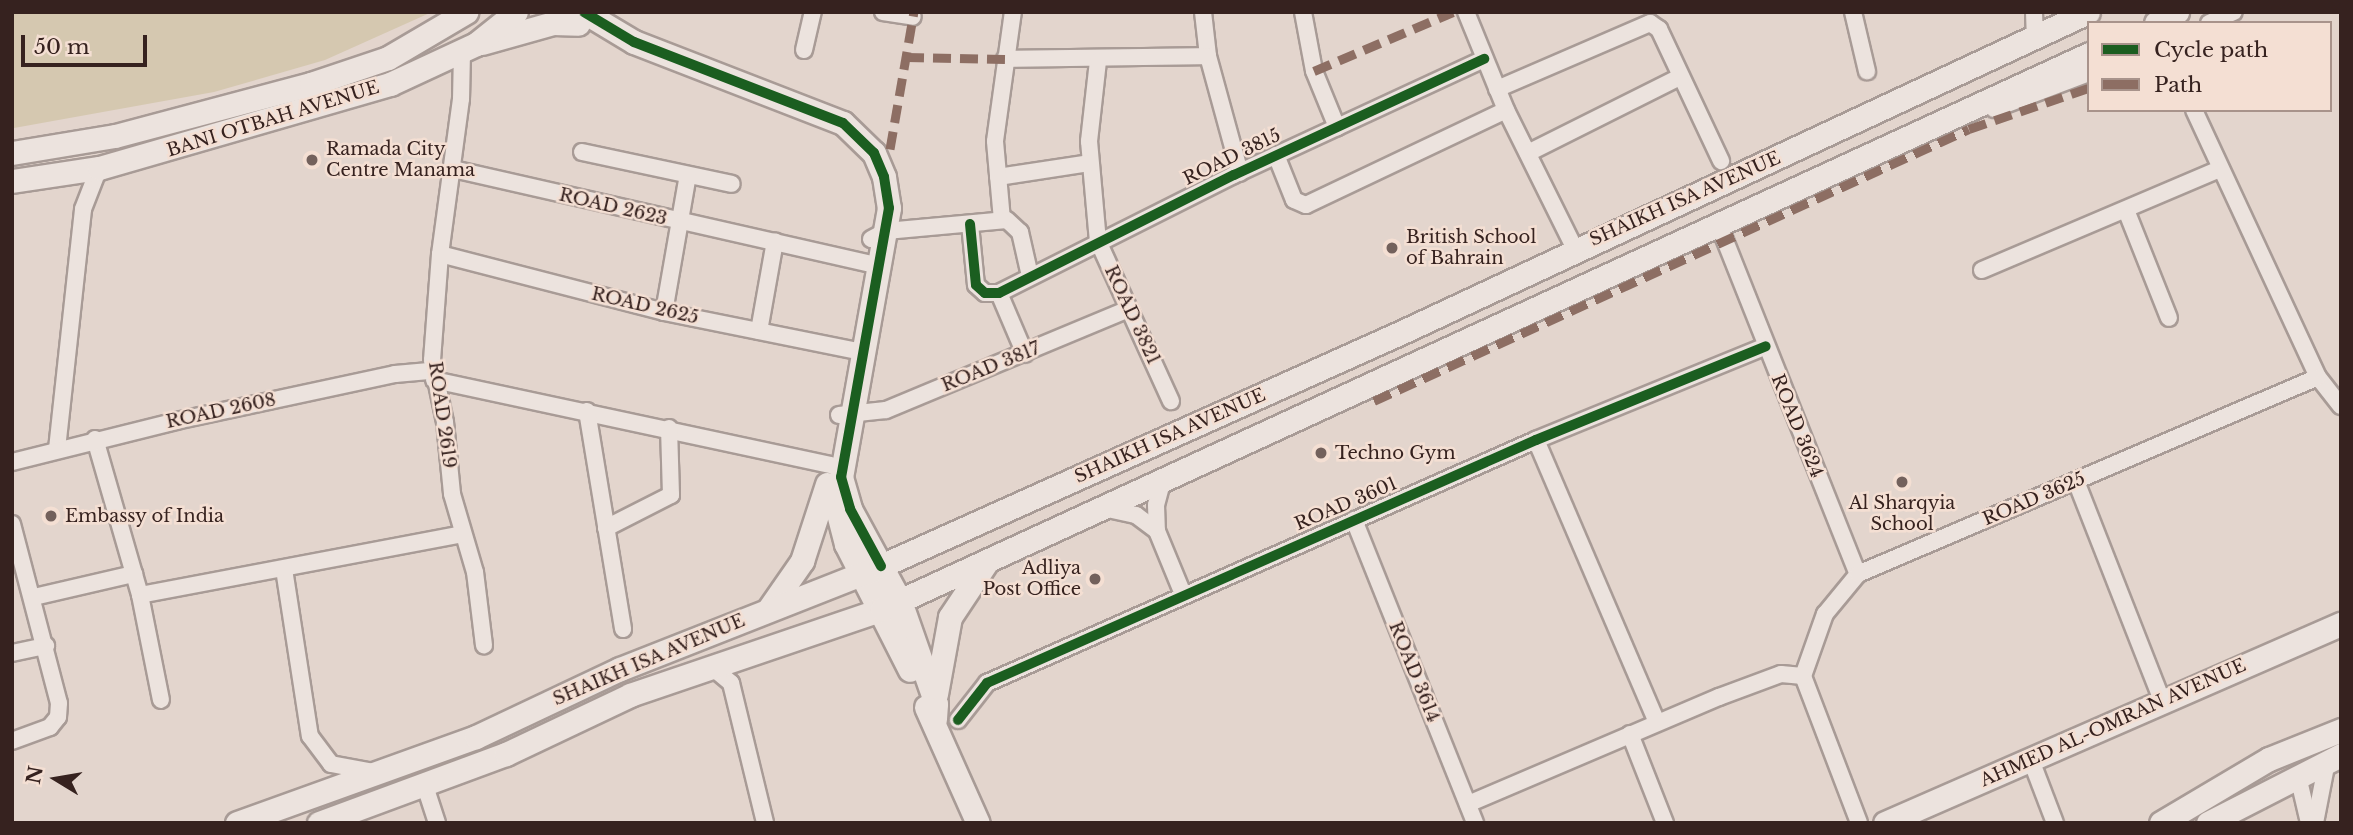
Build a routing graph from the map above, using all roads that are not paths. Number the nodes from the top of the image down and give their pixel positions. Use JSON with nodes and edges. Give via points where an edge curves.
{"nodes":[{"id":1,"x":466,"y":12,"type":"edge"},
{"id":2,"x":516,"y":12,"type":"edge"},
{"id":3,"x":813,"y":12,"type":"edge"},
{"id":4,"x":883,"y":12,"type":"edge"},
{"id":5,"x":1013,"y":12,"type":"edge"},
{"id":6,"x":1203,"y":12,"type":"edge"},
{"id":7,"x":1303,"y":12,"type":"edge"},
{"id":8,"x":1466,"y":12,"type":"edge"},
{"id":9,"x":1853,"y":12,"type":"edge"},
{"id":10,"x":2034,"y":12,"type":"edge"},
{"id":11,"x":2088,"y":12,"type":"edge"},
{"id":12,"x":2178,"y":12,"type":"edge"},
{"id":13,"x":2234,"y":12,"type":"edge"},
{"id":14,"x":584,"y":17,"type":"edge"},
{"id":15,"x":913,"y":17,"type":"dead end"},
{"id":16,"x":2159,"y":21,"type":"edge"},
{"id":17,"x":2214,"y":21,"type":"edge"},
{"id":18,"x":2035,"y":36,"type":"junction"},
{"id":19,"x":469,"y":48,"type":"junction"},
{"id":20,"x":804,"y":50,"type":"dead end"},
{"id":21,"x":2087,"y":55,"type":"edge"},
{"id":22,"x":1208,"y":56,"type":"junction"},
{"id":23,"x":1005,"y":59,"type":"junction"},
{"id":24,"x":1484,"y":59,"type":"junction"},
{"id":25,"x":1098,"y":61,"type":"junction"},
{"id":26,"x":438,"y":64,"type":"junction"},
{"id":27,"x":1867,"y":71,"type":"dead end"},
{"id":28,"x":2087,"y":74,"type":"edge"},
{"id":29,"x":1681,"y":77,"type":"junction"},
{"id":30,"x":1497,"y":89,"type":"junction"},
{"id":31,"x":461,"y":99,"type":"junction"},
{"id":32,"x":1506,"y":110,"type":"junction"},
{"id":33,"x":1960,"y":112,"type":"junction"},
{"id":34,"x":2195,"y":112,"type":"edge"},
{"id":35,"x":1338,"y":127,"type":"junction"},
{"id":36,"x":582,"y":152,"type":"dead end"},
{"id":37,"x":12,"y":153,"type":"edge"},
{"id":38,"x":1528,"y":153,"type":"junction"},
{"id":39,"x":1276,"y":155,"type":"junction"},
{"id":40,"x":1721,"y":161,"type":"dead end"},
{"id":41,"x":1089,"y":163,"type":"junction"},
{"id":42,"x":99,"y":168,"type":"junction"},
{"id":43,"x":453,"y":169,"type":"junction"},
{"id":44,"x":2218,"y":170,"type":"junction"},
{"id":45,"x":1240,"y":173,"type":"junction"},
{"id":46,"x":62,"y":175,"type":"junction"},
{"id":47,"x":688,"y":175,"type":"junction"},
{"id":48,"x":998,"y":177,"type":"junction"},
{"id":49,"x":16,"y":184,"type":"edge"},
{"id":50,"x":732,"y":184,"type":"dead end"},
{"id":51,"x":85,"y":202,"type":"junction"},
{"id":52,"x":2126,"y":210,"type":"junction"},
{"id":53,"x":1002,"y":220,"type":"junction"},
{"id":54,"x":679,"y":223,"type":"junction"},
{"id":55,"x":970,"y":225,"type":"junction"},
{"id":56,"x":879,"y":235,"type":"junction"},
{"id":57,"x":1724,"y":238,"type":"dead end"},
{"id":58,"x":775,"y":241,"type":"junction"},
{"id":59,"x":1098,"y":241,"type":"junction"},
{"id":60,"x":1575,"y":249,"type":"junction"},
{"id":61,"x":440,"y":254,"type":"junction"},
{"id":62,"x":868,"y":263,"type":"junction"},
{"id":63,"x":1982,"y":270,"type":"dead end"},
{"id":64,"x":1030,"y":276,"type":"junction"},
{"id":65,"x":999,"y":293,"type":"junction"},
{"id":66,"x":1129,"y":309,"type":"junction"},
{"id":67,"x":664,"y":312,"type":"junction"},
{"id":68,"x":2169,"y":318,"type":"dead end"},
{"id":69,"x":759,"y":331,"type":"junction"},
{"id":70,"x":1766,"y":346,"type":"junction"},
{"id":71,"x":858,"y":352,"type":"junction"},
{"id":72,"x":1026,"y":354,"type":"junction"},
{"id":73,"x":433,"y":375,"type":"junction"},
{"id":74,"x":2318,"y":377,"type":"junction"},
{"id":75,"x":1171,"y":401,"type":"dead end"},
{"id":76,"x":2340,"y":401,"type":"edge"},
{"id":77,"x":587,"y":411,"type":"junction"},
{"id":78,"x":845,"y":416,"type":"junction"},
{"id":79,"x":669,"y":428,"type":"junction"},
{"id":80,"x":95,"y":439,"type":"junction"},
{"id":81,"x":1536,"y":440,"type":"junction"},
{"id":82,"x":57,"y":450,"type":"junction"},
{"id":83,"x":12,"y":462,"type":"edge"},
{"id":84,"x":831,"y":466,"type":"junction"},
{"id":85,"x":1163,"y":479,"type":"junction"},
{"id":86,"x":2076,"y":481,"type":"junction"},
{"id":87,"x":1097,"y":508,"type":"junction"},
{"id":88,"x":1354,"y":520,"type":"junction"},
{"id":89,"x":12,"y":524,"type":"edge"},
{"id":90,"x":606,"y":528,"type":"junction"},
{"id":91,"x":1157,"y":531,"type":"junction"},
{"id":92,"x":462,"y":534,"type":"junction"},
{"id":93,"x":998,"y":552,"type":"junction"},
{"id":94,"x":284,"y":569,"type":"junction"},
{"id":95,"x":871,"y":570,"type":"junction"},
{"id":96,"x":134,"y":573,"type":"junction"},
{"id":97,"x":1858,"y":574,"type":"junction"},
{"id":98,"x":1183,"y":594,"type":"junction"},
{"id":99,"x":140,"y":595,"type":"junction"},
{"id":100,"x":34,"y":597,"type":"junction"},
{"id":101,"x":891,"y":605,"type":"junction"},
{"id":102,"x":767,"y":611,"type":"junction"},
{"id":103,"x":2341,"y":624,"type":"edge"},
{"id":104,"x":622,"y":629,"type":"dead end"},
{"id":105,"x":484,"y":645,"type":"dead end"},
{"id":106,"x":46,"y":646,"type":"junction"},
{"id":107,"x":12,"y":653,"type":"edge"},
{"id":108,"x":712,"y":667,"type":"junction"},
{"id":109,"x":1803,"y":676,"type":"junction"},
{"id":110,"x":161,"y":700,"type":"dead end"},
{"id":111,"x":2162,"y":701,"type":"junction"},
{"id":112,"x":936,"y":712,"type":"junction"},
{"id":113,"x":958,"y":720,"type":"dead end"},
{"id":114,"x":1657,"y":722,"type":"junction"},
{"id":115,"x":2341,"y":730,"type":"edge"},
{"id":116,"x":1630,"y":734,"type":"junction"},
{"id":117,"x":12,"y":741,"type":"edge"},
{"id":118,"x":2341,"y":741,"type":"edge"},
{"id":119,"x":2334,"y":758,"type":"edge"},
{"id":120,"x":2031,"y":760,"type":"junction"},
{"id":121,"x":380,"y":773,"type":"junction"},
{"id":122,"x":2298,"y":776,"type":"junction"},
{"id":123,"x":425,"y":786,"type":"junction"},
{"id":124,"x":1468,"y":804,"type":"junction"},
{"id":125,"x":1896,"y":820,"type":"edge"},
{"id":126,"x":237,"y":823,"type":"edge"},
{"id":127,"x":319,"y":823,"type":"edge"},
{"id":128,"x":437,"y":823,"type":"edge"},
{"id":129,"x":765,"y":823,"type":"edge"},
{"id":130,"x":978,"y":823,"type":"edge"},
{"id":131,"x":1475,"y":823,"type":"edge"},
{"id":132,"x":1665,"y":823,"type":"edge"},
{"id":133,"x":1859,"y":823,"type":"edge"},
{"id":134,"x":2055,"y":823,"type":"edge"},
{"id":135,"x":2161,"y":823,"type":"edge"},
{"id":136,"x":2208,"y":823,"type":"edge"},
{"id":137,"x":2309,"y":823,"type":"edge"},
{"id":138,"x":2315,"y":823,"type":"edge"}],
"edges":[{"from":1,"to":37,"type":"main road","name":"BANI OTBAH AVENUE","via":[[388,58],[311,84],[115,136]]},
{"from":2,"to":19,"type":"main road","name":"BANI OTBAH AVENUE"},
{"from":3,"to":20,"type":"street"},
{"from":4,"to":15,"type":"street"},
{"from":5,"to":23,"type":"street"},
{"from":6,"to":22,"type":"street"},
{"from":7,"to":35,"type":"street","via":[[1314,71]]},
{"from":8,"to":24,"type":"street"},
{"from":9,"to":27,"type":"street"},
{"from":10,"to":18,"type":"street"},
{"from":11,"to":18,"type":"main road","name":"SHAIKH ISA AVENUE"},
{"from":12,"to":16,"type":"main road"},
{"from":13,"to":17,"type":"street"},
{"from":14,"to":19,"type":"main road"},
{"from":14,"to":56,"type":"main road","via":[[634,43],[799,108],[805,117],[842,138],[864,164],[874,193]]},
{"from":18,"to":60,"type":"main road","name":"SHAIKH ISA AVENUE"},
{"from":19,"to":26,"type":"main road","name":"BANI OTBAH AVENUE"},
{"from":19,"to":31,"type":"street","name":"ROAD 2619"},
{"from":21,"to":33,"type":"main road","name":"SHAIKH ISA AVENUE"},
{"from":22,"to":25,"type":"street"},
{"from":22,"to":45,"type":"street"},
{"from":23,"to":25,"type":"street"},
{"from":23,"to":48,"type":"street","via":[[995,141]]},
{"from":24,"to":30,"type":"street"},
{"from":24,"to":35,"type":"street","name":"ROAD 3815"},
{"from":25,"to":41,"type":"street","name":"ROAD 3821"},
{"from":26,"to":31,"type":"street","via":[[456,82]]},
{"from":26,"to":42,"type":"main road","name":"BANI OTBAH AVENUE","via":[[390,84]]},
{"from":28,"to":33,"type":"street","via":[[1988,111]]},
{"from":29,"to":30,"type":"street","via":[[1655,24],[1631,28]]},
{"from":29,"to":38,"type":"street"},
{"from":29,"to":40,"type":"street"},
{"from":30,"to":32,"type":"street"},
{"from":31,"to":43,"type":"street","name":"ROAD 2619"},
{"from":32,"to":38,"type":"street"},
{"from":32,"to":39,"type":"street","via":[[1306,205],[1294,200]]},
{"from":33,"to":85,"type":"main road","name":"SHAIKH ISA AVENUE"},
{"from":34,"to":44,"type":"street"},
{"from":35,"to":39,"type":"street","name":"ROAD 3815"},
{"from":36,"to":47,"type":"street"},
{"from":38,"to":60,"type":"street"},
{"from":39,"to":45,"type":"street","name":"ROAD 3815"},
{"from":41,"to":48,"type":"street"},
{"from":41,"to":59,"type":"street","name":"ROAD 3821"},
{"from":42,"to":46,"type":"main road","name":"BANI OTBAH AVENUE"},
{"from":42,"to":51,"type":"street"},
{"from":43,"to":54,"type":"street","name":"ROAD 2623"},
{"from":43,"to":61,"type":"street","name":"ROAD 2619"},
{"from":44,"to":52,"type":"street"},
{"from":44,"to":74,"type":"street"},
{"from":45,"to":59,"type":"street","name":"ROAD 3815"},
{"from":46,"to":49,"type":"main road","name":"BANI OTBAH AVENUE"},
{"from":46,"to":51,"type":"street"},
{"from":47,"to":50,"type":"street"},
{"from":47,"to":54,"type":"street"},
{"from":48,"to":53,"type":"street"},
{"from":51,"to":82,"type":"street"},
{"from":52,"to":63,"type":"street"},
{"from":52,"to":68,"type":"street"},
{"from":53,"to":55,"type":"street"},
{"from":53,"to":64,"type":"street","via":[[1018,228]]},
{"from":54,"to":58,"type":"street","name":"ROAD 2623"},
{"from":54,"to":67,"type":"street"},
{"from":55,"to":56,"type":"street"},
{"from":55,"to":65,"type":"street","via":[[976,285],[985,293]]},
{"from":56,"to":62,"type":"main road"},
{"from":56,"to":71,"type":"main road"},
{"from":57,"to":70,"type":"street","name":"ROAD 3624"},
{"from":58,"to":62,"type":"street","name":"ROAD 2623"},
{"from":58,"to":69,"type":"street"},
{"from":59,"to":64,"type":"street","name":"ROAD 3815"},
{"from":59,"to":66,"type":"street","name":"ROAD 3821"},
{"from":60,"to":95,"type":"main road","name":"SHAIKH ISA AVENUE","via":[[1400,333]]},
{"from":61,"to":67,"type":"street","name":"ROAD 2625"},
{"from":61,"to":73,"type":"street","name":"ROAD 2619"},
{"from":62,"to":71,"type":"main road"},
{"from":64,"to":65,"type":"street","name":"ROAD 3815"},
{"from":65,"to":72,"type":"street"},
{"from":66,"to":72,"type":"street","name":"ROAD 3817"},
{"from":66,"to":75,"type":"street","name":"ROAD 3821"},
{"from":67,"to":69,"type":"street","name":"ROAD 2625"},
{"from":69,"to":71,"type":"street","name":"ROAD 2625"},
{"from":70,"to":81,"type":"street","name":"ROAD 3601"},
{"from":70,"to":97,"type":"street","name":"ROAD 3624"},
{"from":71,"to":78,"type":"main road"},
{"from":72,"to":78,"type":"street","name":"ROAD 3817","via":[[886,410]]},
{"from":73,"to":77,"type":"street","name":"ROAD 2608"},
{"from":73,"to":80,"type":"street","name":"ROAD 2608","via":[[395,374]]},
{"from":73,"to":92,"type":"street","name":"ROAD 2619"},
{"from":74,"to":76,"type":"street"},
{"from":74,"to":86,"type":"street","name":"ROAD 3625"},
{"from":77,"to":79,"type":"street","name":"ROAD 2608"},
{"from":77,"to":90,"type":"street"},
{"from":78,"to":84,"type":"main road"},
{"from":78,"to":95,"type":"main road","via":[[843,489]]},
{"from":79,"to":84,"type":"street","name":"ROAD 2608"},
{"from":79,"to":90,"type":"street","via":[[671,495]]},
{"from":80,"to":82,"type":"street","name":"ROAD 2608"},
{"from":80,"to":96,"type":"street"},
{"from":81,"to":88,"type":"street","name":"ROAD 3601"},
{"from":81,"to":114,"type":"street"},
{"from":82,"to":83,"type":"street","name":"ROAD 2608"},
{"from":84,"to":95,"type":"main road","via":[[839,527]]},
{"from":84,"to":102,"type":"main road","via":[[802,561]]},
{"from":85,"to":87,"type":"main road","name":"SHAIKH ISA AVENUE"},
{"from":85,"to":91,"type":"street","via":[[1156,505]]},
{"from":86,"to":97,"type":"street","name":"ROAD 3625"},
{"from":86,"to":111,"type":"street"},
{"from":87,"to":91,"type":"street","via":[[1123,510]]},
{"from":87,"to":93,"type":"main road","name":"SHAIKH ISA AVENUE"},
{"from":88,"to":98,"type":"street","name":"ROAD 3601"},
{"from":88,"to":124,"type":"street","name":"ROAD 3614"},
{"from":89,"to":100,"type":"street"},
{"from":90,"to":104,"type":"street"},
{"from":91,"to":98,"type":"street"},
{"from":92,"to":94,"type":"street"},
{"from":92,"to":105,"type":"street","name":"ROAD 2619","via":[[475,572]]},
{"from":93,"to":101,"type":"main road","name":"SHAIKH ISA AVENUE"},
{"from":93,"to":112,"type":"main road","via":[[974,575],[950,617],[939,663]]},
{"from":94,"to":99,"type":"street"},
{"from":94,"to":121,"type":"street","via":[[310,736],[319,754],[331,764]]},
{"from":95,"to":101,"type":"main road"},
{"from":95,"to":102,"type":"main road","name":"SHAIKH ISA AVENUE"},
{"from":96,"to":99,"type":"street"},
{"from":96,"to":100,"type":"street"},
{"from":97,"to":109,"type":"street","name":"ROAD 3625","via":[[1825,614]]},
{"from":98,"to":113,"type":"street","name":"ROAD 3601","via":[[988,683]]},
{"from":99,"to":110,"type":"street"},
{"from":100,"to":106,"type":"street"},
{"from":101,"to":108,"type":"main road","name":"SHAIKH ISA AVENUE"},
{"from":101,"to":112,"type":"main road"},
{"from":102,"to":121,"type":"main road","name":"SHAIKH ISA AVENUE","via":[[621,669],[477,737]]},
{"from":103,"to":111,"type":"main road","name":"AHMED AL-OMRAN AVENUE"},
{"from":106,"to":107,"type":"street"},
{"from":106,"to":117,"type":"street","via":[[60,703],[58,717],[50,727]]},
{"from":108,"to":123,"type":"main road","name":"SHAIKH ISA AVENUE","via":[[630,695]]},
{"from":108,"to":129,"type":"street","via":[[731,683]]},
{"from":109,"to":114,"type":"street","via":[[1781,674]]},
{"from":109,"to":133,"type":"street"},
{"from":111,"to":120,"type":"main road","name":"AHMED AL-OMRAN AVENUE"},
{"from":112,"to":130,"type":"main road"},
{"from":114,"to":116,"type":"street"},
{"from":115,"to":135,"type":"main road","via":[[2269,759]]},
{"from":116,"to":124,"type":"street"},
{"from":116,"to":132,"type":"street"},
{"from":118,"to":122,"type":"main road","via":[[2306,761]]},
{"from":119,"to":122,"type":"main road"},
{"from":119,"to":138,"type":"street"},
{"from":120,"to":125,"type":"main road","name":"AHMED AL-OMRAN AVENUE"},
{"from":120,"to":134,"type":"street"},
{"from":121,"to":126,"type":"main road","name":"SHAIKH ISA AVENUE"},
{"from":122,"to":136,"type":"main road"},
{"from":122,"to":137,"type":"street"},
{"from":123,"to":127,"type":"main road","name":"SHAIKH ISA AVENUE"},
{"from":123,"to":128,"type":"street"},
{"from":124,"to":131,"type":"street","name":"ROAD 3614"}]}
